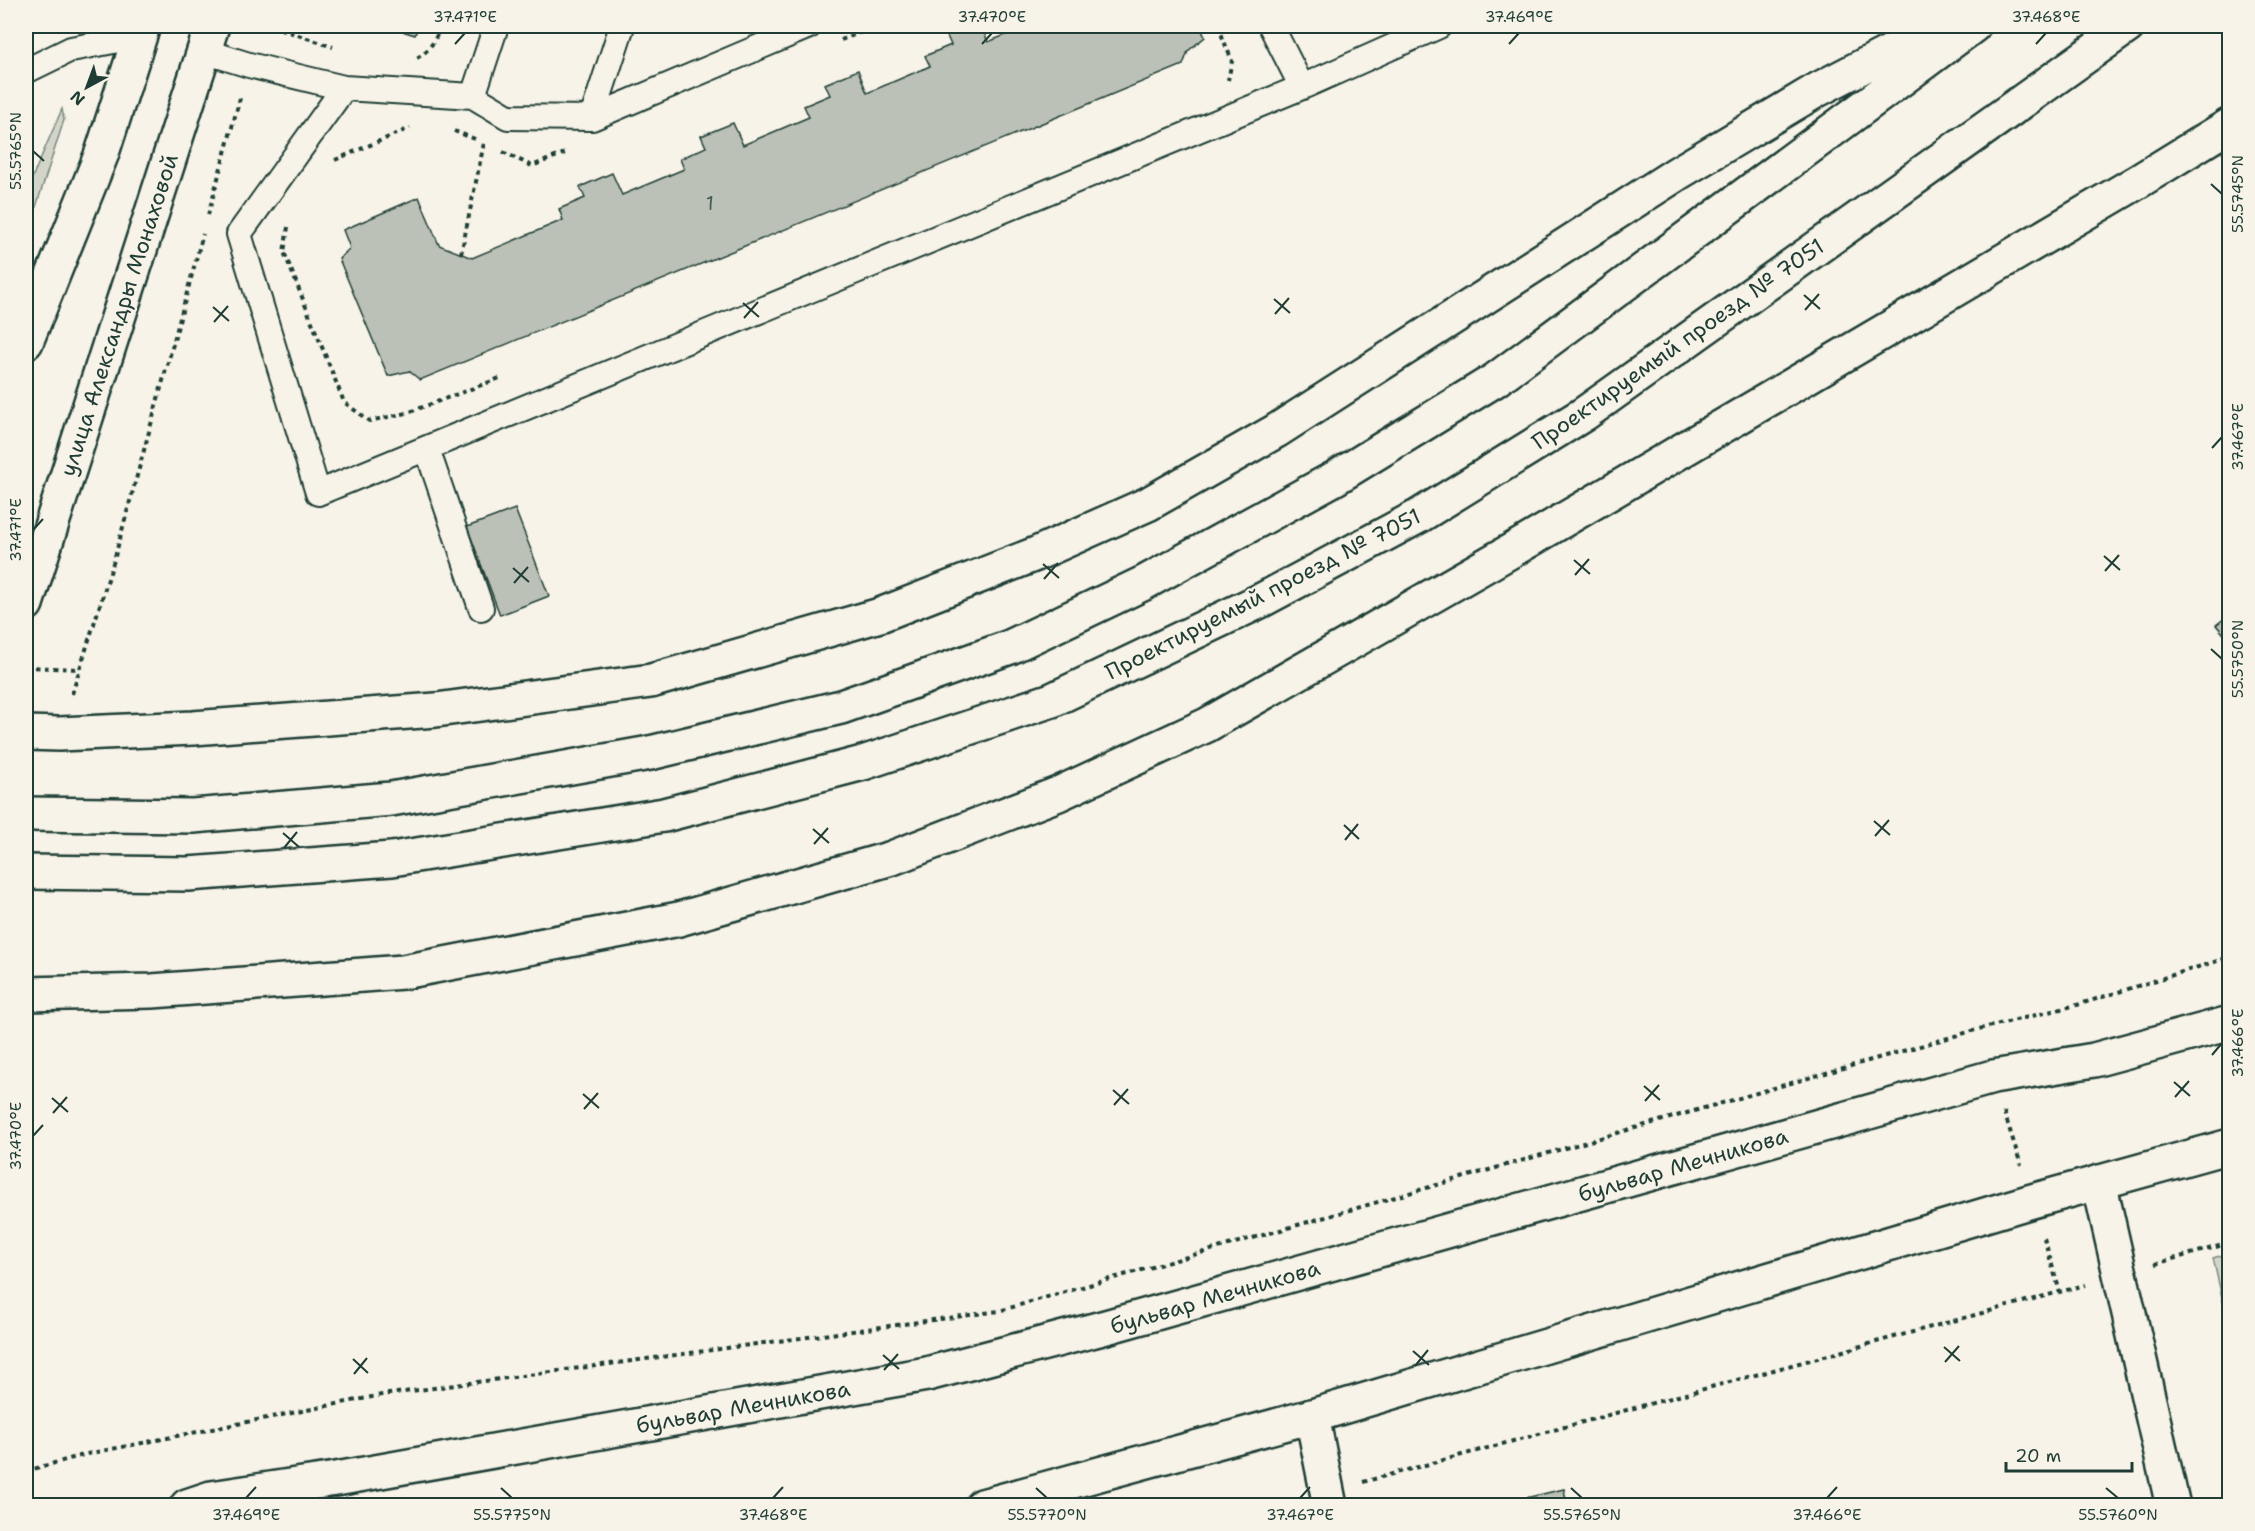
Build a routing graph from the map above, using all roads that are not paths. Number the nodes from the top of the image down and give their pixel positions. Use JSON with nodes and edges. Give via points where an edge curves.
{"nodes":[{"id":1,"x":496,"y":26,"type":"edge"},
{"id":2,"x":622,"y":26,"type":"edge"},
{"id":3,"x":808,"y":26,"type":"edge"},
{"id":4,"x":1271,"y":26,"type":"edge"},
{"id":5,"x":1439,"y":26,"type":"edge"},
{"id":6,"x":1940,"y":26,"type":"edge"},
{"id":7,"x":1973,"y":26,"type":"edge"},
{"id":8,"x":2128,"y":26,"type":"edge"},
{"id":9,"x":142,"y":31,"type":"edge"},
{"id":10,"x":208,"y":38,"type":"edge"},
{"id":11,"x":26,"y":71,"type":"edge"},
{"id":12,"x":1302,"y":87,"type":"junction"},
{"id":13,"x":344,"y":88,"type":"junction"},
{"id":14,"x":473,"y":96,"type":"junction"},
{"id":15,"x":592,"y":118,"type":"junction"},
{"id":16,"x":2229,"y":125,"type":"edge"},
{"id":17,"x":26,"y":342,"type":"edge"},
{"id":18,"x":428,"y":449,"type":"junction"},
{"id":19,"x":26,"y":604,"type":"edge"},
{"id":20,"x":482,"y":608,"type":"dead end"},
{"id":21,"x":26,"y":733,"type":"edge"},
{"id":22,"x":26,"y":814,"type":"edge"},
{"id":23,"x":26,"y":872,"type":"edge"},
{"id":24,"x":26,"y":994,"type":"edge"},
{"id":25,"x":2229,"y":1023,"type":"edge"},
{"id":26,"x":2229,"y":1146,"type":"edge"},
{"id":27,"x":2099,"y":1182,"type":"junction"},
{"id":28,"x":1312,"y":1416,"type":"junction"},
{"id":29,"x":1329,"y":1499,"type":"edge"},
{"id":30,"x":200,"y":1503,"type":"edge"},
{"id":31,"x":982,"y":1506,"type":"edge"},
{"id":32,"x":2173,"y":1506,"type":"edge"}],
"edges":[{"from":1,"to":14,"type":"lane"},
{"from":2,"to":15,"type":"lane"},
{"from":3,"to":15,"type":"lane"},
{"from":4,"to":12,"type":"lane"},
{"from":5,"to":12,"type":"lane"},
{"from":6,"to":21,"type":"main road","via":[[1817,90],[1688,167],[1276,431],[1148,504],[1036,554],[880,615],[651,681],[436,710],[193,728]]},
{"from":7,"to":22,"type":"main road","bridge":true,"via":[[1494,380],[1327,483],[1144,583],[1010,646],[841,707],[650,753],[391,799],[194,816]]},
{"from":8,"to":23,"type":"main road","name":"Проектируемый проезд № 7051","via":[[1584,414],[1419,516],[1262,600],[1053,700],[863,764],[664,815],[392,859],[188,874]]},
{"from":9,"to":11,"type":"lane","via":[[71,48]]},
{"from":9,"to":17,"type":"main road","via":[[102,153]]},
{"from":10,"to":13,"type":"lane","via":[[249,65]]},
{"from":10,"to":19,"type":"main road","name":"улица Александры Монаховой"},
{"from":12,"to":18,"type":"lane"},
{"from":13,"to":14,"type":"lane"},
{"from":13,"to":18,"type":"lane","via":[[239,234],[318,493]]},
{"from":14,"to":15,"type":"lane","via":[[508,117]]},
{"from":16,"to":24,"type":"main road","via":[[1538,535],[1207,725],[1058,794],[892,858],[679,919],[403,972],[152,991]]},
{"from":18,"to":20,"type":"lane"},
{"from":25,"to":30,"type":"main road","name":"бульвар Мечникова","via":[[2094,1060],[1993,1077],[1106,1328],[927,1374]]},
{"from":26,"to":27,"type":"main road"},
{"from":27,"to":28,"type":"main road"},
{"from":27,"to":32,"type":"main road"},
{"from":28,"to":29,"type":"main road"},
{"from":28,"to":31,"type":"main road"}]}
